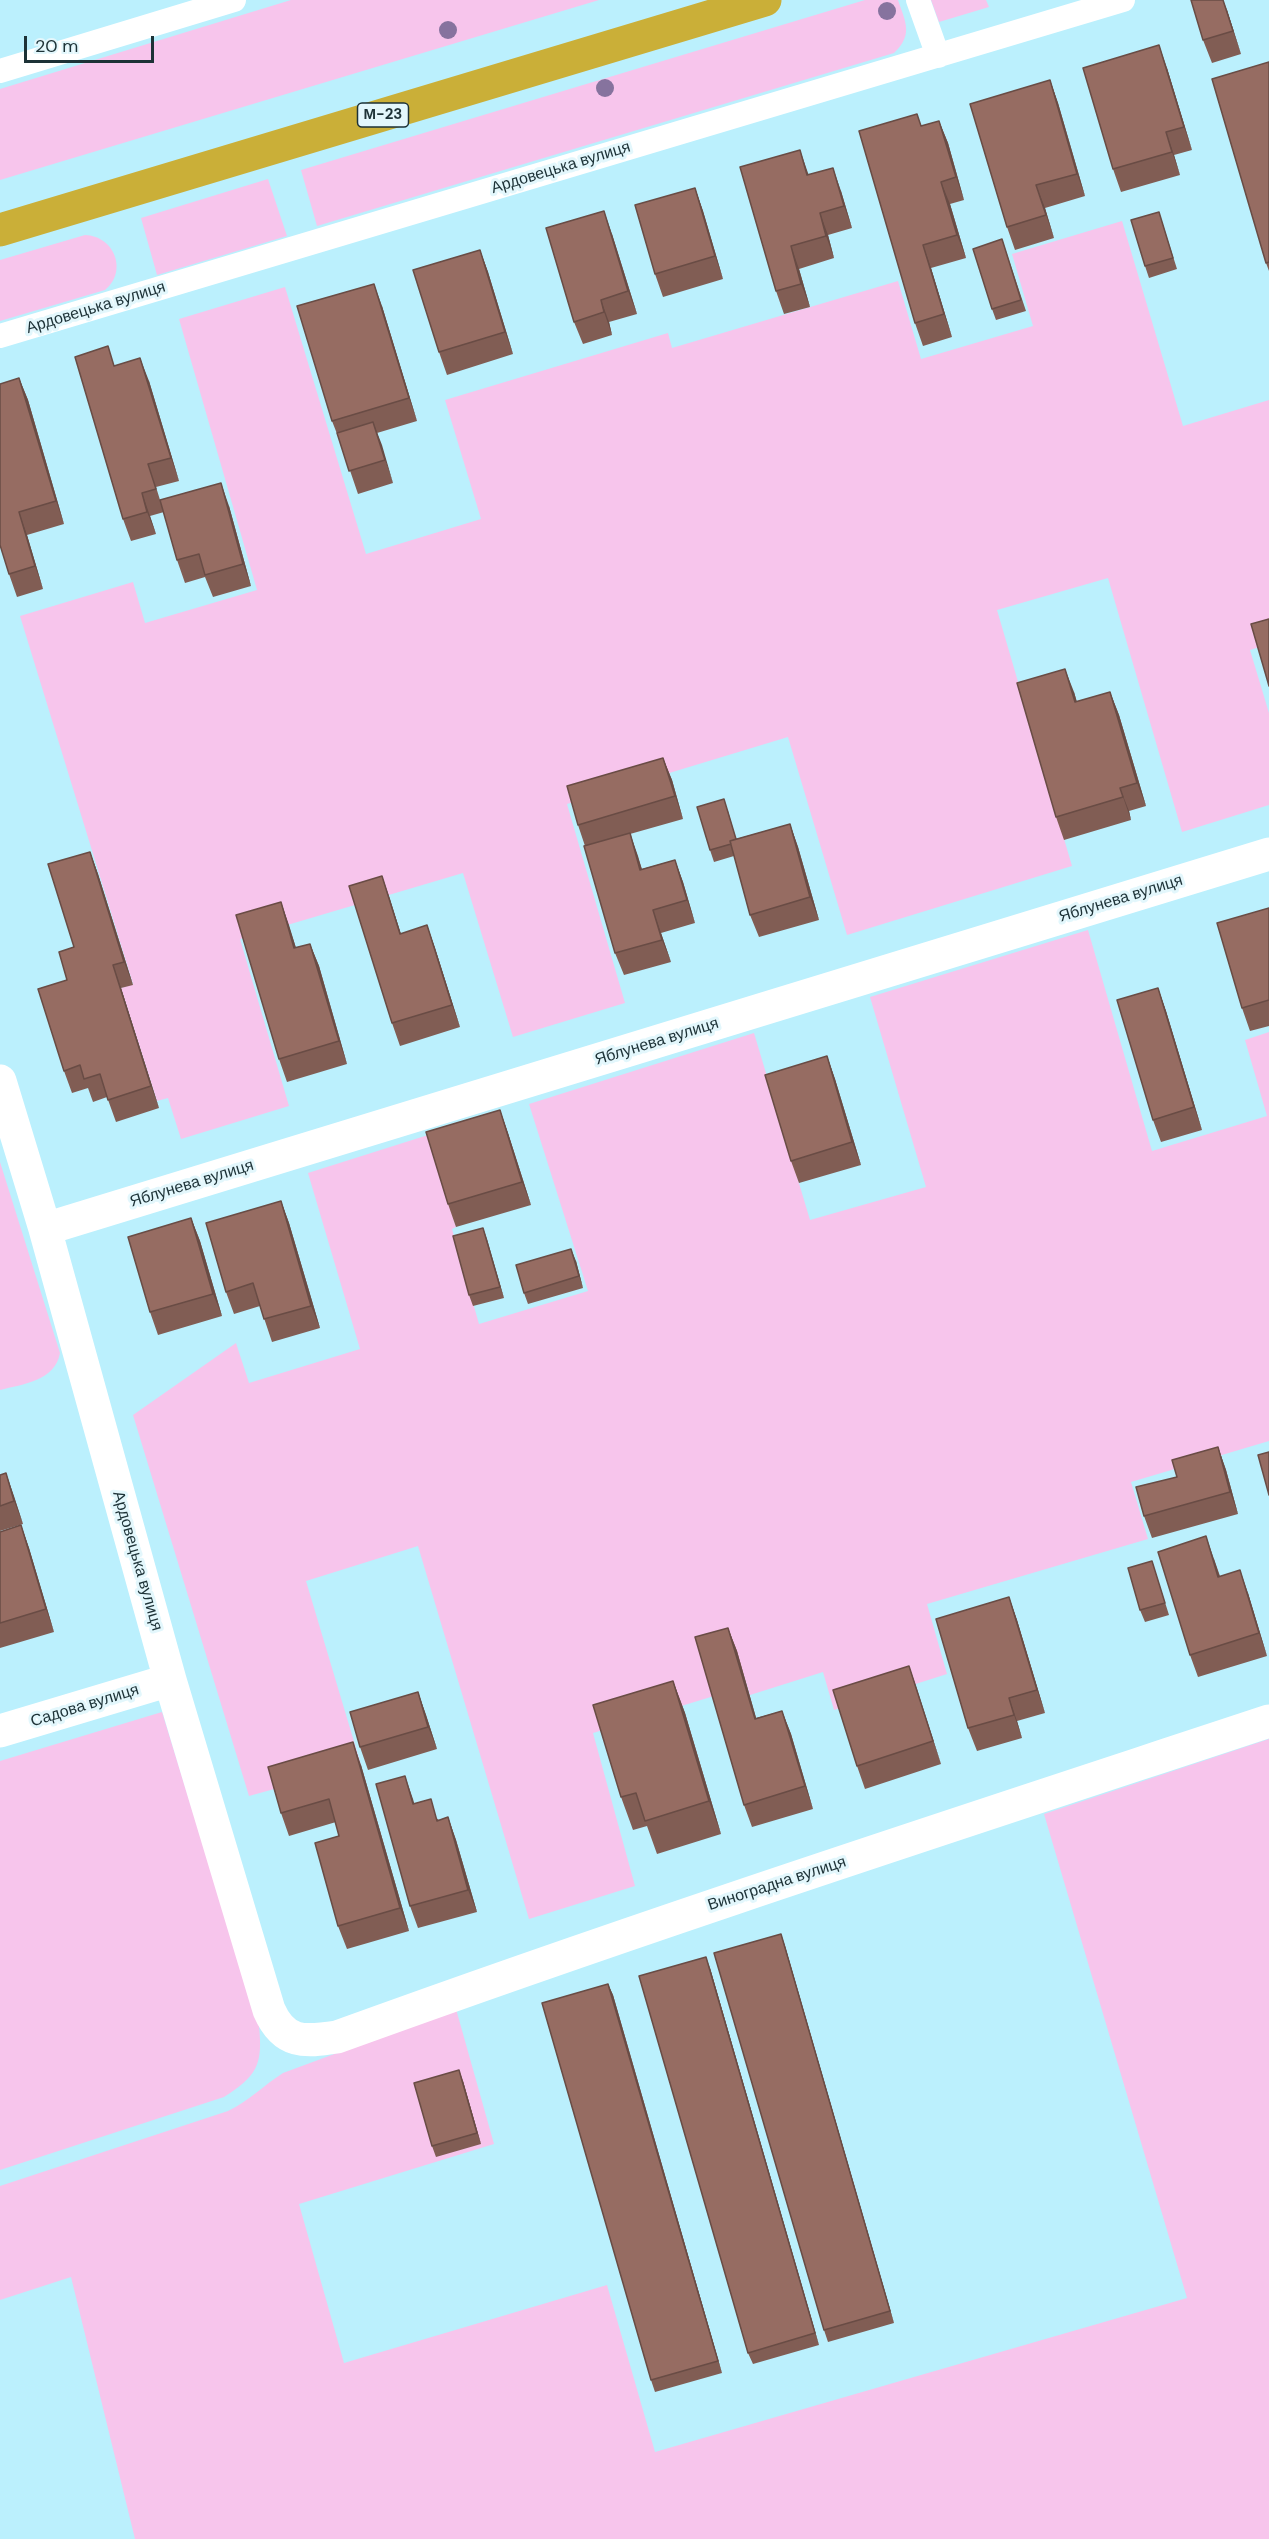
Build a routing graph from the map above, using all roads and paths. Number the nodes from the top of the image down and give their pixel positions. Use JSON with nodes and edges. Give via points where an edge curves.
{"nodes":[{"id":1,"x":234,"y":0,"type":"edge"},
{"id":2,"x":765,"y":0,"type":"edge"},
{"id":3,"x":918,"y":0,"type":"edge"},
{"id":4,"x":1123,"y":0,"type":"edge"},
{"id":5,"x":938,"y":56,"type":"junction"},
{"id":6,"x":0,"y":72,"type":"edge"},
{"id":7,"x":0,"y":230,"type":"edge"},
{"id":8,"x":0,"y":336,"type":"edge"},
{"id":9,"x":1269,"y":854,"type":"edge"},
{"id":10,"x":0,"y":1081,"type":"edge"},
{"id":11,"x":45,"y":1229,"type":"junction"},
{"id":12,"x":170,"y":1680,"type":"junction"},
{"id":13,"x":1269,"y":1721,"type":"edge"},
{"id":14,"x":0,"y":1731,"type":"edge"},
{"id":15,"x":286,"y":2034,"type":"joint"}],
"edges":[{"from":1,"to":6,"type":"lane"},
{"from":2,"to":7,"type":"highway","number":"М-23"},
{"from":3,"to":5,"type":"lane"},
{"from":4,"to":5,"type":"lane","name":"Ардовецька вулиця"},
{"from":5,"to":8,"type":"lane","name":"Ардовецька вулиця"},
{"from":9,"to":11,"type":"street","name":"Яблунева вулиця"},
{"from":10,"to":11,"type":"street","name":"Ардовецька вулиця"},
{"from":11,"to":12,"type":"street","name":"Ардовецька вулиця"},
{"from":12,"to":14,"type":"street","name":"Садова вулиця"},
{"from":12,"to":15,"type":"street","name":"Ардовецька вулиця","via":[[269,2010],[276,2026]]},
{"from":13,"to":15,"type":"street","name":"Виноградна вулиця","via":[[514,1973],[337,2037],[308,2042]]}]}
